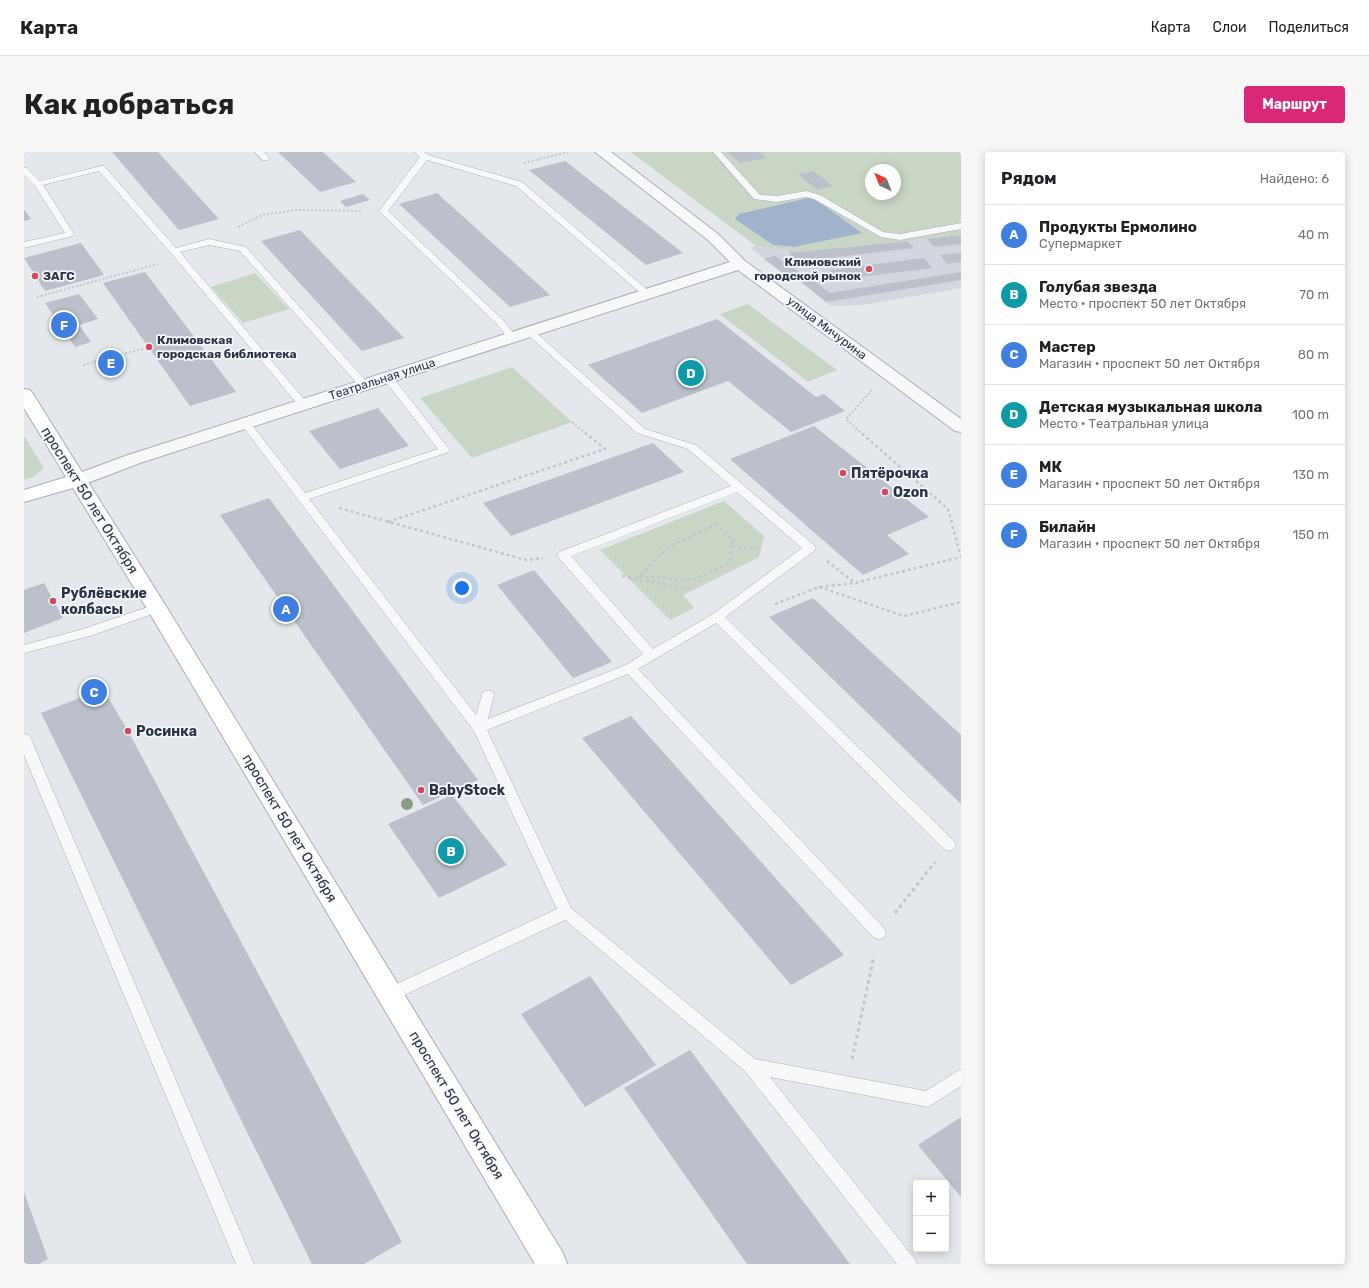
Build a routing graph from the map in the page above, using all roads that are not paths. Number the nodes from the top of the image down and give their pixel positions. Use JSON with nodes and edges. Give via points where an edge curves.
{"nodes":[{"id":1,"x":602,"y":152,"type":"edge"},
{"id":2,"x":717,"y":152,"type":"edge"},
{"id":3,"x":422,"y":155,"type":"edge"},
{"id":4,"x":24,"y":170,"type":"edge"},
{"id":5,"x":38,"y":184,"type":"junction"},
{"id":6,"x":961,"y":226,"type":"edge"},
{"id":7,"x":24,"y":245,"type":"edge"},
{"id":8,"x":177,"y":255,"type":"junction"},
{"id":9,"x":740,"y":264,"type":"junction"},
{"id":10,"x":647,"y":294,"type":"junction"},
{"id":11,"x":530,"y":332,"type":"junction"},
{"id":12,"x":512,"y":338,"type":"junction"},
{"id":13,"x":387,"y":378,"type":"junction"},
{"id":14,"x":364,"y":385,"type":"junction"},
{"id":15,"x":24,"y":394,"type":"edge"},
{"id":16,"x":303,"y":404,"type":"junction"},
{"id":17,"x":244,"y":423,"type":"junction"},
{"id":18,"x":961,"y":427,"type":"edge"},
{"id":19,"x":78,"y":480,"type":"junction"},
{"id":20,"x":739,"y":487,"type":"junction"},
{"id":21,"x":24,"y":496,"type":"edge"},
{"id":22,"x":302,"y":498,"type":"junction"},
{"id":23,"x":157,"y":608,"type":"junction"},
{"id":24,"x":717,"y":617,"type":"junction"},
{"id":25,"x":24,"y":649,"type":"edge"},
{"id":26,"x":652,"y":655,"type":"junction"},
{"id":27,"x":630,"y":668,"type":"junction"},
{"id":28,"x":488,"y":695,"type":"dead end"},
{"id":29,"x":479,"y":728,"type":"junction"},
{"id":30,"x":24,"y":739,"type":"edge"},
{"id":31,"x":949,"y":845,"type":"road end"},
{"id":32,"x":566,"y":912,"type":"junction"},
{"id":33,"x":879,"y":933,"type":"road end"},
{"id":34,"x":391,"y":994,"type":"junction"},
{"id":35,"x":751,"y":1066,"type":"junction"},
{"id":36,"x":961,"y":1077,"type":"edge"},
{"id":37,"x":245,"y":1264,"type":"edge"},
{"id":38,"x":552,"y":1264,"type":"edge"},
{"id":39,"x":908,"y":1264,"type":"edge"}],
"edges":[{"from":1,"to":9,"type":"street","name":"улица Мичурина","via":[[713,237]]},
{"from":2,"to":6,"type":"lane","via":[[757,197],[777,199],[806,194],[818,196],[880,234],[900,237]]},
{"from":3,"to":10,"type":"lane","via":[[519,184]]},
{"from":3,"to":12,"type":"lane","via":[[383,211],[500,322]]},
{"from":4,"to":5,"type":"lane"},
{"from":5,"to":7,"type":"lane","via":[[70,234]]},
{"from":5,"to":8,"type":"lane","via":[[101,168]]},
{"from":8,"to":14,"type":"lane","via":[[209,242],[243,249]]},
{"from":8,"to":16,"type":"lane"},
{"from":9,"to":10,"type":"street","name":"Театральная улица"},
{"from":9,"to":18,"type":"street","name":"улица Мичурина"},
{"from":10,"to":11,"type":"street","name":"Театральная улица"},
{"from":11,"to":12,"type":"street","name":"Театральная улица"},
{"from":11,"to":20,"type":"lane","via":[[641,431],[692,447]]},
{"from":12,"to":13,"type":"street","name":"Театральная улица"},
{"from":13,"to":14,"type":"street","name":"Театральная улица"},
{"from":13,"to":22,"type":"lane","via":[[445,450]]},
{"from":14,"to":16,"type":"street","name":"Театральная улица"},
{"from":15,"to":19,"type":"main road","name":"проспект 50 лет Октября"},
{"from":16,"to":17,"type":"street","name":"Театральная улица"},
{"from":17,"to":19,"type":"street","name":"Театральная улица"},
{"from":17,"to":22,"type":"lane"},
{"from":19,"to":21,"type":"main road","name":"Театральная улица"},
{"from":19,"to":23,"type":"main road","name":"проспект 50 лет Октября"},
{"from":20,"to":24,"type":"lane","via":[[810,548]]},
{"from":20,"to":26,"type":"lane","via":[[563,555]]},
{"from":22,"to":29,"type":"lane"},
{"from":23,"to":25,"type":"lane","via":[[86,633]]},
{"from":23,"to":34,"type":"main road","name":"проспект 50 лет Октября"},
{"from":24,"to":26,"type":"lane"},
{"from":24,"to":31,"type":"lane"},
{"from":26,"to":27,"type":"lane"},
{"from":27,"to":29,"type":"lane"},
{"from":27,"to":33,"type":"lane"},
{"from":28,"to":29,"type":"lane"},
{"from":29,"to":32,"type":"lane"},
{"from":30,"to":37,"type":"lane"},
{"from":32,"to":34,"type":"lane"},
{"from":32,"to":35,"type":"lane"},
{"from":34,"to":38,"type":"main road","name":"проспект 50 лет Октября"},
{"from":35,"to":36,"type":"lane","via":[[928,1099]]},
{"from":35,"to":39,"type":"lane"}]}
